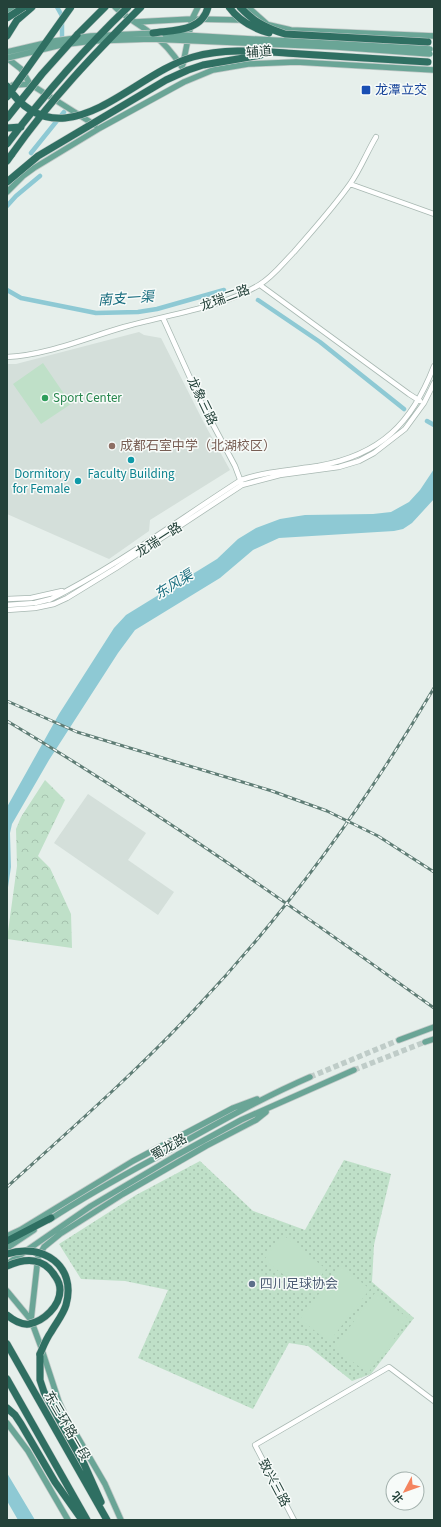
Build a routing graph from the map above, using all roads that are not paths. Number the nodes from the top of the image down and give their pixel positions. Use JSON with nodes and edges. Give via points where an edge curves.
{"nodes":[{"id":1,"x":15,"y":7,"type":"edge"},
{"id":2,"x":20,"y":7,"type":"edge"},
{"id":3,"x":24,"y":7,"type":"edge"},
{"id":4,"x":32,"y":7,"type":"edge"},
{"id":5,"x":71,"y":7,"type":"edge"},
{"id":6,"x":105,"y":7,"type":"edge"},
{"id":7,"x":115,"y":7,"type":"edge"},
{"id":8,"x":128,"y":7,"type":"edge"},
{"id":9,"x":141,"y":7,"type":"edge"},
{"id":10,"x":198,"y":7,"type":"edge"},
{"id":11,"x":208,"y":7,"type":"edge"},
{"id":12,"x":229,"y":7,"type":"edge"},
{"id":13,"x":240,"y":7,"type":"edge"},
{"id":14,"x":248,"y":7,"type":"edge"},
{"id":15,"x":7,"y":12,"type":"edge"},
{"id":16,"x":7,"y":18,"type":"edge"},
{"id":17,"x":192,"y":19,"type":"junction"},
{"id":18,"x":135,"y":22,"type":"junction"},
{"id":19,"x":268,"y":24,"type":"junction"},
{"id":20,"x":7,"y":32,"type":"edge"},
{"id":21,"x":153,"y":33,"type":"junction"},
{"id":22,"x":285,"y":34,"type":"junction"},
{"id":23,"x":7,"y":36,"type":"edge"},
{"id":24,"x":434,"y":36,"type":"edge"},
{"id":25,"x":432,"y":48,"type":"edge"},
{"id":26,"x":7,"y":52,"type":"edge"},
{"id":27,"x":274,"y":53,"type":"junction"},
{"id":28,"x":7,"y":58,"type":"edge"},
{"id":29,"x":431,"y":62,"type":"edge"},
{"id":30,"x":182,"y":67,"type":"junction"},
{"id":31,"x":434,"y":70,"type":"edge"},
{"id":32,"x":184,"y":82,"type":"junction"},
{"id":33,"x":30,"y":84,"type":"junction"},
{"id":34,"x":7,"y":86,"type":"edge"},
{"id":35,"x":7,"y":97,"type":"edge"},
{"id":36,"x":7,"y":118,"type":"edge"},
{"id":37,"x":34,"y":122,"type":"junction"},
{"id":38,"x":7,"y":128,"type":"edge"},
{"id":39,"x":100,"y":128,"type":"junction"},
{"id":40,"x":376,"y":137,"type":"dead end"},
{"id":41,"x":7,"y":144,"type":"edge"},
{"id":42,"x":7,"y":161,"type":"edge"},
{"id":43,"x":7,"y":182,"type":"edge"},
{"id":44,"x":350,"y":184,"type":"junction"},
{"id":45,"x":7,"y":192,"type":"edge"},
{"id":46,"x":434,"y":214,"type":"edge"},
{"id":47,"x":260,"y":285,"type":"junction"},
{"id":48,"x":163,"y":318,"type":"junction"},
{"id":49,"x":7,"y":357,"type":"edge"},
{"id":50,"x":434,"y":366,"type":"edge"},
{"id":51,"x":434,"y":383,"type":"edge"},
{"id":52,"x":418,"y":400,"type":"junction"},
{"id":53,"x":424,"y":403,"type":"junction"},
{"id":54,"x":241,"y":483,"type":"junction"},
{"id":55,"x":74,"y":590,"type":"junction"},
{"id":56,"x":7,"y":599,"type":"edge"},
{"id":57,"x":7,"y":605,"type":"edge"},
{"id":58,"x":7,"y":610,"type":"edge"},
{"id":59,"x":434,"y":1027,"type":"edge"},
{"id":60,"x":434,"y":1039,"type":"edge"},
{"id":61,"x":399,"y":1040,"type":"tunnel mouth"},
{"id":62,"x":424,"y":1042,"type":"tunnel mouth"},
{"id":63,"x":354,"y":1070,"type":"tunnel mouth"},
{"id":64,"x":310,"y":1077,"type":"tunnel mouth"},
{"id":65,"x":269,"y":1095,"type":"junction"},
{"id":66,"x":276,"y":1106,"type":"junction"},
{"id":67,"x":51,"y":1218,"type":"junction"},
{"id":68,"x":7,"y":1236,"type":"edge"},
{"id":69,"x":7,"y":1241,"type":"edge"},
{"id":70,"x":7,"y":1248,"type":"edge"},
{"id":71,"x":7,"y":1254,"type":"edge"},
{"id":72,"x":7,"y":1265,"type":"edge"},
{"id":73,"x":7,"y":1291,"type":"edge"},
{"id":74,"x":7,"y":1315,"type":"edge"},
{"id":75,"x":31,"y":1320,"type":"junction"},
{"id":76,"x":7,"y":1344,"type":"edge"},
{"id":77,"x":7,"y":1379,"type":"edge"},
{"id":78,"x":434,"y":1401,"type":"edge"},
{"id":79,"x":7,"y":1408,"type":"edge"},
{"id":80,"x":7,"y":1423,"type":"edge"},
{"id":81,"x":68,"y":1520,"type":"edge"},
{"id":82,"x":82,"y":1520,"type":"edge"},
{"id":83,"x":87,"y":1520,"type":"edge"},
{"id":84,"x":108,"y":1520,"type":"edge"},
{"id":85,"x":121,"y":1520,"type":"edge"},
{"id":86,"x":294,"y":1520,"type":"edge"}],
"edges":[{"from":1,"to":15,"type":"main road"},
{"from":2,"to":20,"type":"main road"},
{"from":3,"to":16,"type":"highway","bridge":true},
{"from":4,"to":23,"type":"highway","via":[[17,20]]},
{"from":5,"to":35,"type":"highway","bridge":true},
{"from":6,"to":36,"type":"highway","bridge":true,"via":[[42,74]]},
{"from":7,"to":18,"type":"main road"},
{"from":8,"to":41,"type":"highway","bridge":true,"via":[[88,47]]},
{"from":9,"to":37,"type":"highway","bridge":true},
{"from":10,"to":17,"type":"main road"},
{"from":11,"to":21,"type":"highway","bridge":true,"via":[[203,18],[188,28]]},
{"from":12,"to":22,"type":"highway","bridge":true,"via":[[234,14],[254,28],[269,33]]},
{"from":13,"to":22,"type":"highway","bridge":true,"via":[[255,22]]},
{"from":14,"to":19,"type":"main road"},
{"from":17,"to":18,"type":"main road"},
{"from":17,"to":19,"type":"main road","via":[[238,20]]},
{"from":17,"to":30,"type":"main road"},
{"from":18,"to":30,"type":"main road","via":[[166,46]]},
{"from":19,"to":24,"type":"main road","via":[[291,30]]},
{"from":21,"to":25,"type":"main road","bridge":true},
{"from":21,"to":26,"type":"main road","bridge":true,"via":[[91,36],[54,41]]},
{"from":22,"to":25,"type":"highway","bridge":true},
{"from":25,"to":28,"type":"main road","bridge":true,"via":[[336,47],[151,39],[61,45]]},
{"from":27,"to":29,"type":"highway","bridge":true},
{"from":27,"to":34,"type":"highway","bridge":true,"via":[[224,51],[190,58],[170,66],[100,107],[65,118],[42,115],[27,108],[15,98]]},
{"from":27,"to":43,"type":"highway","bridge":true,"via":[[204,64],[166,80],[38,156]]},
{"from":28,"to":33,"type":"main road","via":[[22,70]]},
{"from":30,"to":32,"type":"main road"},
{"from":31,"to":32,"type":"main road","name":"辅道","via":[[270,62],[213,70]]},
{"from":32,"to":39,"type":"main road","name":"辅道"},
{"from":33,"to":34,"type":"main road"},
{"from":33,"to":39,"type":"main road"},
{"from":37,"to":38,"type":"highway","bridge":true,"via":[[22,127]]},
{"from":37,"to":42,"type":"highway","bridge":true},
{"from":39,"to":45,"type":"main road","name":"辅道","via":[[22,176]]},
{"from":40,"to":44,"type":"street","name":"龙瑞二路"},
{"from":44,"to":46,"type":"street"},
{"from":44,"to":47,"type":"street","name":"龙瑞二路","via":[[314,229]]},
{"from":47,"to":48,"type":"street","name":"龙瑞二路","via":[[212,304]]},
{"from":47,"to":52,"type":"street"},
{"from":48,"to":49,"type":"street","name":"龙瑞二路","via":[[143,321],[48,350]]},
{"from":48,"to":54,"type":"street","name":"龙象三路"},
{"from":50,"to":52,"type":"street"},
{"from":51,"to":53,"type":"street"},
{"from":52,"to":53,"type":"street"},
{"from":52,"to":54,"type":"street","via":[[401,424],[386,438],[363,452],[318,466],[257,474]]},
{"from":53,"to":54,"type":"street","via":[[405,429],[359,461],[339,467]]},
{"from":54,"to":55,"type":"street","name":"龙瑞一路","via":[[123,564]]},
{"from":55,"to":56,"type":"street","via":[[31,598]]},
{"from":55,"to":57,"type":"street","via":[[49,600]]},
{"from":55,"to":58,"type":"street","via":[[54,604]]},
{"from":59,"to":61,"type":"main road"},
{"from":60,"to":62,"type":"main road"},
{"from":63,"to":66,"type":"main road","name":"蜀龙路"},
{"from":64,"to":65,"type":"main road","name":"蜀龙路"},
{"from":65,"to":67,"type":"main road","name":"蜀龙路"},
{"from":65,"to":68,"type":"main road","via":[[233,1108],[168,1142]]},
{"from":66,"to":72,"type":"main road","name":"蜀龙路","bridge":true,"via":[[241,1120],[177,1155],[91,1206]]},
{"from":66,"to":75,"type":"main road","via":[[256,1120],[103,1206],[44,1247],[38,1257]]},
{"from":67,"to":69,"type":"highway"},
{"from":67,"to":70,"type":"main road","name":"蜀龙路"},
{"from":71,"to":84,"type":"highway","bridge":true,"via":[[18,1250],[45,1254],[55,1261],[67,1282],[66,1306],[40,1354],[40,1380],[44,1392],[84,1464]]},
{"from":72,"to":74,"type":"highway","bridge":true,"via":[[28,1260],[46,1265],[53,1272],[60,1290],[55,1306],[39,1320],[29,1324],[21,1323]]},
{"from":73,"to":75,"type":"main road"},
{"from":75,"to":85,"type":"main road","via":[[59,1402],[105,1484]]},
{"from":76,"to":84,"type":"highway","name":"东三环路一段"},
{"from":77,"to":83,"type":"highway"},
{"from":78,"to":86,"type":"street","name":"致兴三路","via":[[389,1367],[255,1445]]},
{"from":79,"to":82,"type":"highway","via":[[15,1415],[55,1482]]},
{"from":80,"to":81,"type":"main road","via":[[28,1451]]}]}
